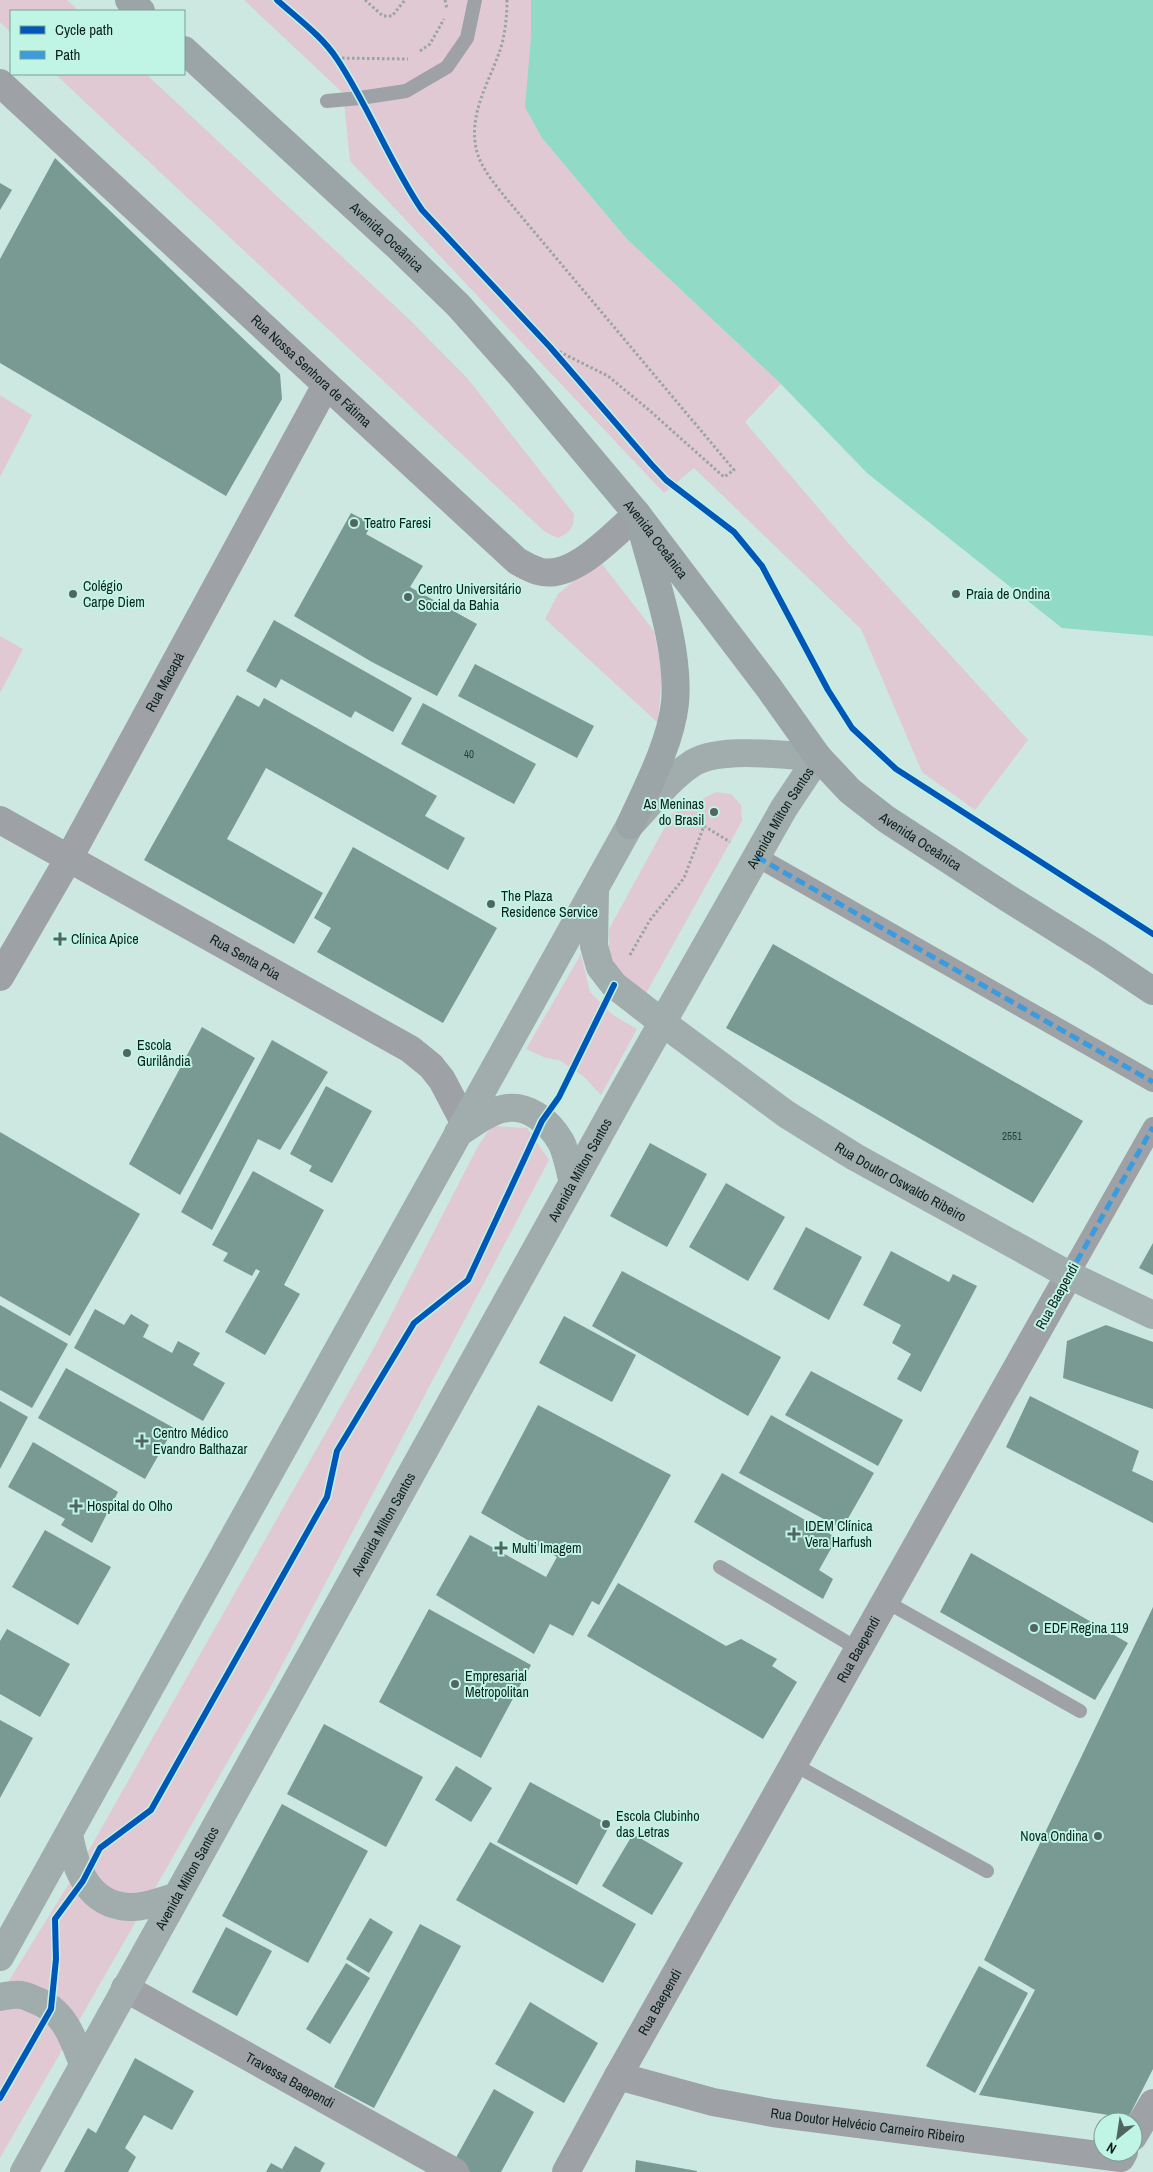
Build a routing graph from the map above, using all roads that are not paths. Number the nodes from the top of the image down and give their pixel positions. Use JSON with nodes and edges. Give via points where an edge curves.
{"nodes":[{"id":1,"x":129,"y":0,"type":"edge"},
{"id":2,"x":475,"y":0,"type":"edge"},
{"id":3,"x":140,"y":10,"type":"edge"},
{"id":4,"x":185,"y":51,"type":"edge"},
{"id":5,"x":0,"y":83,"type":"edge"},
{"id":6,"x":327,"y":100,"type":"dead end"},
{"id":7,"x":326,"y":385,"type":"junction"},
{"id":8,"x":637,"y":514,"type":"junction"},
{"id":9,"x":818,"y":758,"type":"junction"},
{"id":10,"x":0,"y":820,"type":"edge"},
{"id":11,"x":630,"y":825,"type":"junction"},
{"id":12,"x":756,"y":857,"type":"junction"},
{"id":13,"x":69,"y":858,"type":"junction"},
{"id":14,"x":595,"y":886,"type":"junction"},
{"id":15,"x":0,"y":977,"type":"edge"},
{"id":16,"x":1153,"y":992,"type":"edge"},
{"id":17,"x":663,"y":1023,"type":"junction"},
{"id":18,"x":1153,"y":1082,"type":"edge"},
{"id":19,"x":461,"y":1127,"type":"junction"},
{"id":20,"x":1153,"y":1128,"type":"edge"},
{"id":21,"x":573,"y":1182,"type":"junction"},
{"id":22,"x":1069,"y":1275,"type":"junction"},
{"id":23,"x":1153,"y":1315,"type":"edge"},
{"id":24,"x":720,"y":1567,"type":"dead end"},
{"id":25,"x":885,"y":1601,"type":"junction"},
{"id":26,"x":858,"y":1649,"type":"junction"},
{"id":27,"x":1080,"y":1711,"type":"dead end"},
{"id":28,"x":793,"y":1764,"type":"junction"},
{"id":29,"x":68,"y":1834,"type":"junction"},
{"id":30,"x":987,"y":1871,"type":"dead end"},
{"id":31,"x":175,"y":1898,"type":"junction"},
{"id":32,"x":7,"y":1928,"type":"edge"},
{"id":33,"x":0,"y":1957,"type":"edge"},
{"id":34,"x":125,"y":1988,"type":"junction"},
{"id":35,"x":0,"y":1997,"type":"edge"},
{"id":36,"x":83,"y":2064,"type":"junction"},
{"id":37,"x":618,"y":2076,"type":"junction"},
{"id":38,"x":1153,"y":2103,"type":"edge"},
{"id":39,"x":1143,"y":2120,"type":"edge"},
{"id":40,"x":1093,"y":2146,"type":"edge"},
{"id":41,"x":24,"y":2172,"type":"edge"},
{"id":42,"x":455,"y":2172,"type":"edge"},
{"id":43,"x":566,"y":2172,"type":"edge"}],
"edges":[{"from":1,"to":3,"type":"main road"},
{"from":2,"to":6,"type":"lane","via":[[467,38],[447,67],[406,91]]},
{"from":4,"to":8,"type":"main road","name":"Avenida Oceânica","via":[[458,305]]},
{"from":5,"to":7,"type":"street","name":"Rua Nossa Senhora de Fátima"},
{"from":7,"to":8,"type":"street","name":"Rua Nossa Senhora de Fátima","via":[[517,561],[539,572],[562,572],[581,563]]},
{"from":7,"to":13,"type":"street","name":"Rua Macapá"},
{"from":8,"to":9,"type":"main road","name":"Avenida Oceânica"},
{"from":8,"to":11,"type":"main road","via":[[676,671],[675,704],[666,739]]},
{"from":9,"to":11,"type":"main road","name":"Avenida Milton Santos","via":[[733,753],[708,757],[690,764]]},
{"from":9,"to":12,"type":"main road","name":"Avenida Milton Santos"},
{"from":9,"to":16,"type":"main road","name":"Avenida Oceânica","via":[[850,791],[886,819]]},
{"from":10,"to":13,"type":"street","name":"Rua Senta Púa"},
{"from":11,"to":14,"type":"main road","name":"Avenida Milton Santos"},
{"from":12,"to":17,"type":"main road","name":"Avenida Milton Santos"},
{"from":12,"to":18,"type":"street"},
{"from":13,"to":15,"type":"street","name":"Rua Macapá"},
{"from":13,"to":19,"type":"street","name":"Rua Senta Púa","via":[[410,1049],[442,1080]]},
{"from":14,"to":17,"type":"main road","name":"Rua Doutor Oswaldo Ribeiro","via":[[594,946],[600,967],[614,985]]},
{"from":14,"to":19,"type":"main road","name":"Avenida Milton Santos"},
{"from":17,"to":21,"type":"main road","name":"Avenida Milton Santos"},
{"from":17,"to":22,"type":"main road","name":"Rua Doutor Oswaldo Ribeiro","via":[[786,1114],[855,1157]]},
{"from":19,"to":21,"type":"main road","via":[[500,1109],[516,1107],[536,1114],[550,1126],[561,1143]]},
{"from":19,"to":29,"type":"main road","name":"Avenida Milton Santos"},
{"from":20,"to":22,"type":"street","name":"Rua Baependi"},
{"from":21,"to":31,"type":"main road","name":"Avenida Milton Santos"},
{"from":22,"to":23,"type":"main road","name":"Rua Doutor Oswaldo Ribeiro"},
{"from":22,"to":25,"type":"street","name":"Rua Baependi"},
{"from":24,"to":26,"type":"lane"},
{"from":25,"to":26,"type":"street","name":"Rua Baependi"},
{"from":25,"to":27,"type":"lane"},
{"from":26,"to":28,"type":"street","name":"Rua Baependi"},
{"from":28,"to":30,"type":"lane"},
{"from":28,"to":37,"type":"street","name":"Rua Baependi"},
{"from":29,"to":31,"type":"main road","via":[[73,1858],[83,1881],[111,1903],[129,1907]]},
{"from":29,"to":32,"type":"main road","name":"Avenida Milton Santos"},
{"from":31,"to":34,"type":"main road","name":"Avenida Milton Santos"},
{"from":32,"to":33,"type":"main road","name":"Avenida Milton Santos"},
{"from":34,"to":36,"type":"main road","name":"Avenida Milton Santos"},
{"from":34,"to":42,"type":"street","name":"Travessa Baependi"},
{"from":35,"to":36,"type":"main road","via":[[21,1994],[51,2009],[62,2018]]},
{"from":36,"to":41,"type":"main road","name":"Avenida Milton Santos"},
{"from":37,"to":40,"type":"street","name":"Rua Doutor Helvécio Carneiro Ribeiro","via":[[713,2102],[773,2113]]},
{"from":37,"to":43,"type":"street","name":"Rua Baependi"},
{"from":38,"to":39,"type":"street"}]}
